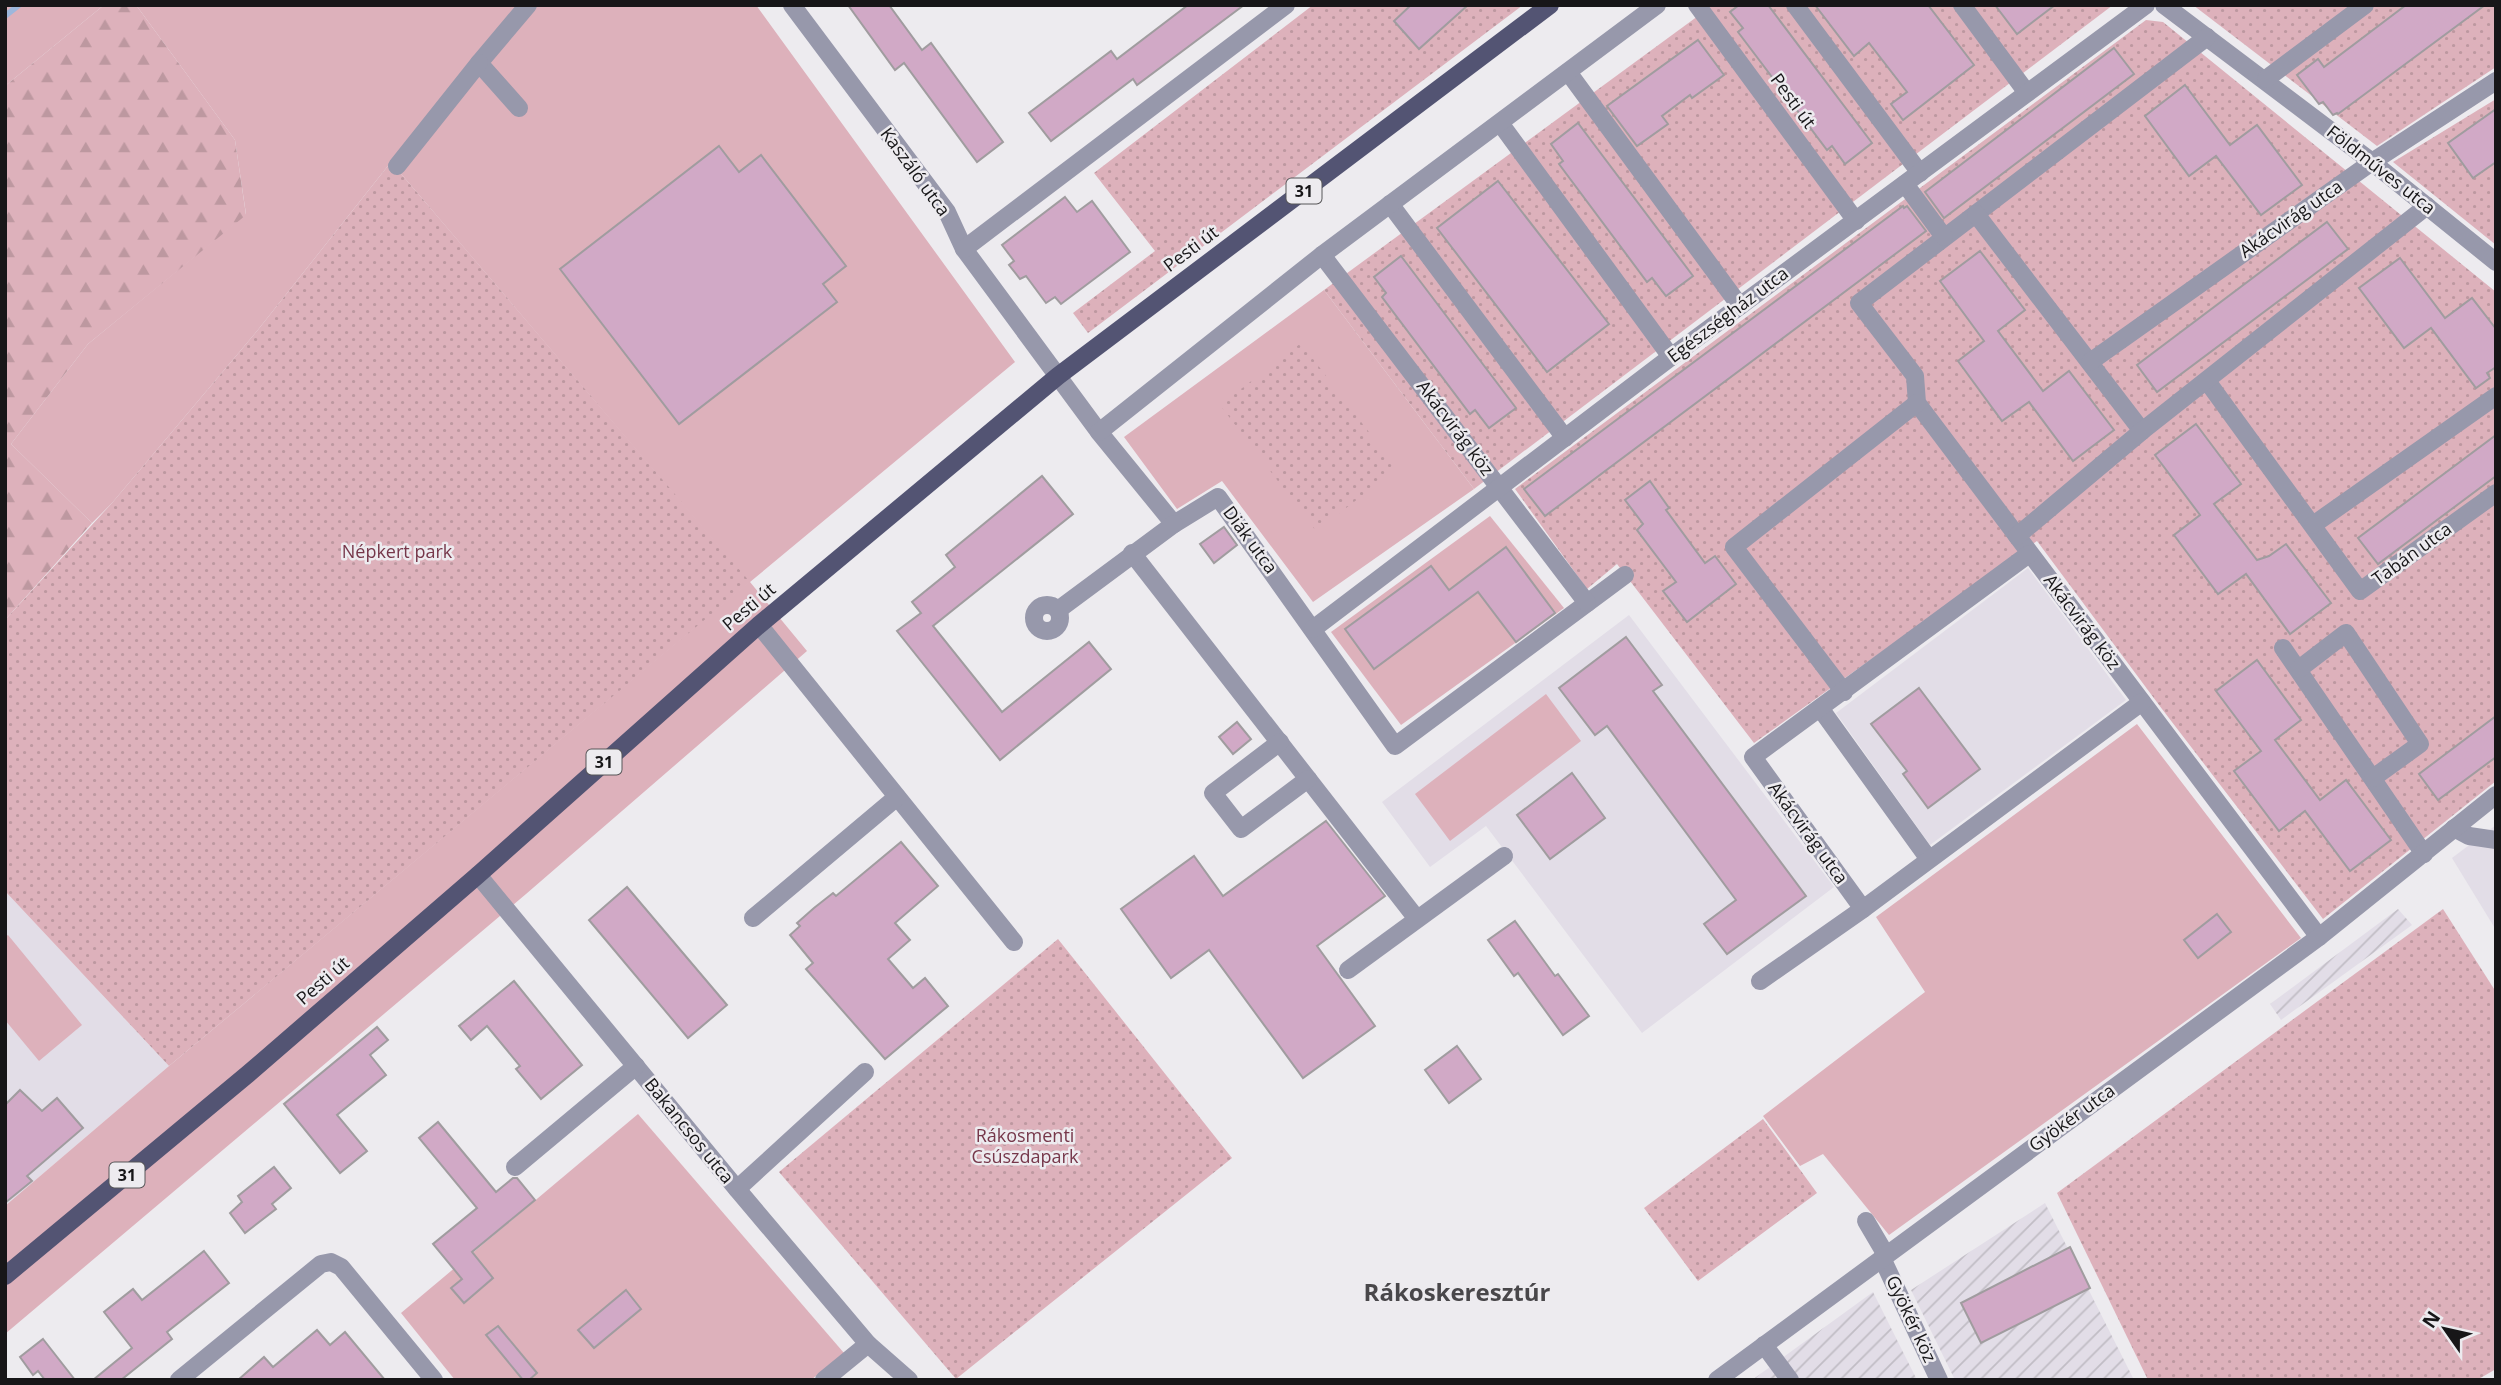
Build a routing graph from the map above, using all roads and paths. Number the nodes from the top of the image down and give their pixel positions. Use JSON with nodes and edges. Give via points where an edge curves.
{"nodes":[{"id":1,"x":528,"y":5,"type":"edge"},
{"id":2,"x":792,"y":5,"type":"edge"},
{"id":3,"x":1286,"y":5,"type":"edge"},
{"id":4,"x":1550,"y":5,"type":"edge"},
{"id":5,"x":1657,"y":5,"type":"edge"},
{"id":6,"x":1697,"y":5,"type":"edge"},
{"id":7,"x":1796,"y":5,"type":"edge"},
{"id":8,"x":1962,"y":5,"type":"edge"},
{"id":9,"x":2146,"y":5,"type":"edge"},
{"id":10,"x":2164,"y":5,"type":"edge"},
{"id":11,"x":2365,"y":5,"type":"edge"},
{"id":12,"x":2207,"y":37,"type":"junction"},
{"id":13,"x":480,"y":63,"type":"junction"},
{"id":14,"x":1568,"y":72,"type":"junction"},
{"id":15,"x":2266,"y":79,"type":"junction"},
{"id":16,"x":2496,"y":81,"type":"edge"},
{"id":17,"x":2027,"y":93,"type":"junction"},
{"id":18,"x":519,"y":108,"type":"dead end"},
{"id":19,"x":1500,"y":123,"type":"junction"},
{"id":20,"x":2372,"y":162,"type":"junction"},
{"id":21,"x":397,"y":166,"type":"dead end"},
{"id":22,"x":1920,"y":173,"type":"junction"},
{"id":23,"x":1905,"y":184,"type":"junction"},
{"id":24,"x":1390,"y":204,"type":"junction"},
{"id":25,"x":2427,"y":206,"type":"junction"},
{"id":26,"x":1976,"y":214,"type":"junction"},
{"id":27,"x":1856,"y":221,"type":"junction"},
{"id":28,"x":1944,"y":237,"type":"junction"},
{"id":29,"x":964,"y":248,"type":"junction"},
{"id":30,"x":1322,"y":255,"type":"junction"},
{"id":31,"x":2496,"y":262,"type":"edge"},
{"id":32,"x":1740,"y":306,"type":"junction"},
{"id":33,"x":1671,"y":357,"type":"junction"},
{"id":34,"x":2090,"y":362,"type":"junction"},
{"id":35,"x":1058,"y":376,"type":"junction"},
{"id":36,"x":2207,"y":381,"type":"junction"},
{"id":37,"x":2496,"y":396,"type":"edge"},
{"id":38,"x":1917,"y":403,"type":"junction"},
{"id":39,"x":2142,"y":431,"type":"junction"},
{"id":40,"x":1099,"y":432,"type":"junction"},
{"id":41,"x":1565,"y":438,"type":"junction"},
{"id":42,"x":1500,"y":487,"type":"junction"},
{"id":43,"x":2496,"y":494,"type":"edge"},
{"id":44,"x":1174,"y":524,"type":"junction"},
{"id":45,"x":2313,"y":524,"type":"junction"},
{"id":46,"x":2017,"y":537,"type":"junction"},
{"id":47,"x":1132,"y":553,"type":"junction"},
{"id":48,"x":2029,"y":554,"type":"junction"},
{"id":49,"x":1625,"y":575,"type":"dead end"},
{"id":50,"x":1587,"y":603,"type":"junction"},
{"id":51,"x":1058,"y":610,"type":"dead end"},
{"id":52,"x":759,"y":625,"type":"junction"},
{"id":53,"x":1313,"y":629,"type":"junction"},
{"id":54,"x":2283,"y":648,"type":"dead end"},
{"id":55,"x":2299,"y":669,"type":"junction"},
{"id":56,"x":1844,"y":692,"type":"junction"},
{"id":57,"x":2142,"y":702,"type":"junction"},
{"id":58,"x":1820,"y":708,"type":"junction"},
{"id":59,"x":1280,"y":742,"type":"junction"},
{"id":60,"x":2373,"y":778,"type":"junction"},
{"id":61,"x":1308,"y":779,"type":"junction"},
{"id":62,"x":2496,"y":795,"type":"edge"},
{"id":63,"x":897,"y":797,"type":"junction"},
{"id":64,"x":2454,"y":828,"type":"junction"},
{"id":65,"x":2496,"y":840,"type":"edge"},
{"id":66,"x":2424,"y":854,"type":"junction"},
{"id":67,"x":1504,"y":856,"type":"dead end"},
{"id":68,"x":1928,"y":858,"type":"junction"},
{"id":69,"x":478,"y":875,"type":"junction"},
{"id":70,"x":1863,"y":909,"type":"junction"},
{"id":71,"x":753,"y":918,"type":"dead end"},
{"id":72,"x":1417,"y":919,"type":"junction"},
{"id":73,"x":2319,"y":937,"type":"junction"},
{"id":74,"x":1014,"y":942,"type":"dead end"},
{"id":75,"x":1348,"y":970,"type":"dead end"},
{"id":76,"x":1760,"y":981,"type":"dead end"},
{"id":77,"x":636,"y":1066,"type":"junction"},
{"id":78,"x":865,"y":1072,"type":"dead end"},
{"id":79,"x":515,"y":1167,"type":"dead end"},
{"id":80,"x":737,"y":1189,"type":"junction"},
{"id":81,"x":1867,"y":1221,"type":"dead end"},
{"id":82,"x":1884,"y":1256,"type":"junction"},
{"id":83,"x":5,"y":1276,"type":"edge"},
{"id":84,"x":868,"y":1343,"type":"junction"},
{"id":85,"x":1764,"y":1345,"type":"junction"},
{"id":86,"x":179,"y":1380,"type":"edge"},
{"id":87,"x":433,"y":1380,"type":"edge"},
{"id":88,"x":824,"y":1380,"type":"edge"},
{"id":89,"x":909,"y":1380,"type":"edge"},
{"id":90,"x":1717,"y":1380,"type":"edge"},
{"id":91,"x":1790,"y":1380,"type":"edge"},
{"id":92,"x":1939,"y":1380,"type":"edge"}],
"edges":[{"from":1,"to":13,"type":"street"},
{"from":2,"to":29,"type":"street","name":"Kaszáló utca","via":[[947,212]]},
{"from":3,"to":29,"type":"street"},
{"from":4,"to":35,"type":"main road","name":"Pesti út","number":"31"},
{"from":5,"to":14,"type":"street"},
{"from":6,"to":27,"type":"street","name":"Pesti út"},
{"from":7,"to":22,"type":"street"},
{"from":8,"to":17,"type":"street"},
{"from":9,"to":17,"type":"street","name":"Egészségház utca"},
{"from":10,"to":12,"type":"street","name":"Földműves utca"},
{"from":11,"to":15,"type":"street"},
{"from":12,"to":15,"type":"street","name":"Földműves utca"},
{"from":12,"to":26,"type":"street"},
{"from":13,"to":18,"type":"street"},
{"from":13,"to":21,"type":"street"},
{"from":14,"to":19,"type":"street"},
{"from":14,"to":32,"type":"street"},
{"from":15,"to":20,"type":"street","name":"Földműves utca"},
{"from":16,"to":20,"type":"street","name":"Akácvirág utca"},
{"from":17,"to":22,"type":"street","name":"Egészségház utca"},
{"from":19,"to":24,"type":"street"},
{"from":19,"to":33,"type":"street"},
{"from":20,"to":25,"type":"street","name":"Földműves utca"},
{"from":20,"to":34,"type":"street","name":"Akácvirág utca"},
{"from":22,"to":23,"type":"street","name":"Egészségház utca"},
{"from":23,"to":27,"type":"street","name":"Egészségház utca"},
{"from":23,"to":28,"type":"street"},
{"from":24,"to":30,"type":"street"},
{"from":24,"to":41,"type":"street"},
{"from":25,"to":31,"type":"street","name":"Földműves utca"},
{"from":25,"to":36,"type":"street"},
{"from":26,"to":28,"type":"street"},
{"from":26,"to":34,"type":"street"},
{"from":27,"to":32,"type":"street","name":"Egészségház utca"},
{"from":28,"to":38,"type":"street","name":"Akácvirág köz","via":[[1858,303],[1915,376]]},
{"from":29,"to":35,"type":"street","name":"Kaszáló utca"},
{"from":30,"to":40,"type":"street"},
{"from":30,"to":42,"type":"street","name":"Akácvirág köz"},
{"from":32,"to":33,"type":"street","name":"Egészségház utca"},
{"from":33,"to":41,"type":"street","name":"Egészségház utca"},
{"from":34,"to":39,"type":"street"},
{"from":35,"to":40,"type":"street"},
{"from":35,"to":52,"type":"main road","name":"Pesti út","number":"31"},
{"from":36,"to":39,"type":"street"},
{"from":36,"to":45,"type":"street","name":"Tabán utca"},
{"from":37,"to":45,"type":"street"},
{"from":38,"to":46,"type":"street","name":"Akácvirág köz"},
{"from":38,"to":56,"type":"street","via":[[1734,547]]},
{"from":39,"to":46,"type":"street"},
{"from":40,"to":44,"type":"street"},
{"from":41,"to":42,"type":"street","name":"Egészségház utca"},
{"from":42,"to":50,"type":"street","name":"Akácvirág köz"},
{"from":42,"to":53,"type":"street","name":"Egészségház utca"},
{"from":43,"to":45,"type":"street","name":"Tabán utca","via":[[2360,592]]},
{"from":44,"to":47,"type":"street"},
{"from":44,"to":53,"type":"street","name":"Diák utca","via":[[1218,497]]},
{"from":46,"to":48,"type":"street","name":"Akácvirág köz"},
{"from":47,"to":51,"type":"street"},
{"from":47,"to":59,"type":"street"},
{"from":48,"to":56,"type":"street"},
{"from":48,"to":57,"type":"street","name":"Akácvirág köz"},
{"from":49,"to":50,"type":"street"},
{"from":50,"to":53,"type":"street","name":"Diák utca","via":[[1395,746]]},
{"from":52,"to":63,"type":"street"},
{"from":52,"to":69,"type":"main road","name":"Pesti út","number":"31"},
{"from":54,"to":55,"type":"street"},
{"from":55,"to":60,"type":"street"},
{"from":55,"to":60,"type":"street","via":[[2346,633],[2420,744]]},
{"from":56,"to":58,"type":"street"},
{"from":57,"to":68,"type":"street"},
{"from":57,"to":73,"type":"street","name":"Akácvirág köz"},
{"from":58,"to":68,"type":"street"},
{"from":58,"to":70,"type":"street","name":"Akácvirág utca","via":[[1753,757]]},
{"from":59,"to":61,"type":"street"},
{"from":59,"to":61,"type":"street","via":[[1213,793],[1241,829]]},
{"from":60,"to":66,"type":"street"},
{"from":61,"to":72,"type":"street"},
{"from":62,"to":64,"type":"street","name":"Gyökér utca"},
{"from":63,"to":71,"type":"street"},
{"from":63,"to":74,"type":"street"},
{"from":64,"to":65,"type":"street"},
{"from":64,"to":66,"type":"street","name":"Gyökér utca"},
{"from":66,"to":73,"type":"street","name":"Gyökér utca"},
{"from":67,"to":72,"type":"street"},
{"from":68,"to":70,"type":"street"},
{"from":69,"to":77,"type":"street","name":"Bakancsos utca"},
{"from":69,"to":83,"type":"main road","name":"Pesti út","number":"31"},
{"from":70,"to":76,"type":"street"},
{"from":72,"to":75,"type":"street"},
{"from":73,"to":82,"type":"street","name":"Gyökér utca"},
{"from":77,"to":79,"type":"street"},
{"from":77,"to":80,"type":"street","name":"Bakancsos utca"},
{"from":78,"to":80,"type":"street"},
{"from":80,"to":84,"type":"street","name":"Bakancsos utca"},
{"from":81,"to":82,"type":"street","name":"Gyökér köz"},
{"from":82,"to":85,"type":"street","name":"Gyökér utca"},
{"from":82,"to":92,"type":"street","name":"Gyökér köz"},
{"from":84,"to":88,"type":"street"},
{"from":84,"to":89,"type":"street","name":"Bakancsos utca"},
{"from":85,"to":90,"type":"street","name":"Gyökér utca"},
{"from":85,"to":91,"type":"street"},
{"from":86,"to":87,"type":"street","via":[[321,1264],[331,1262],[341,1267]]}]}
